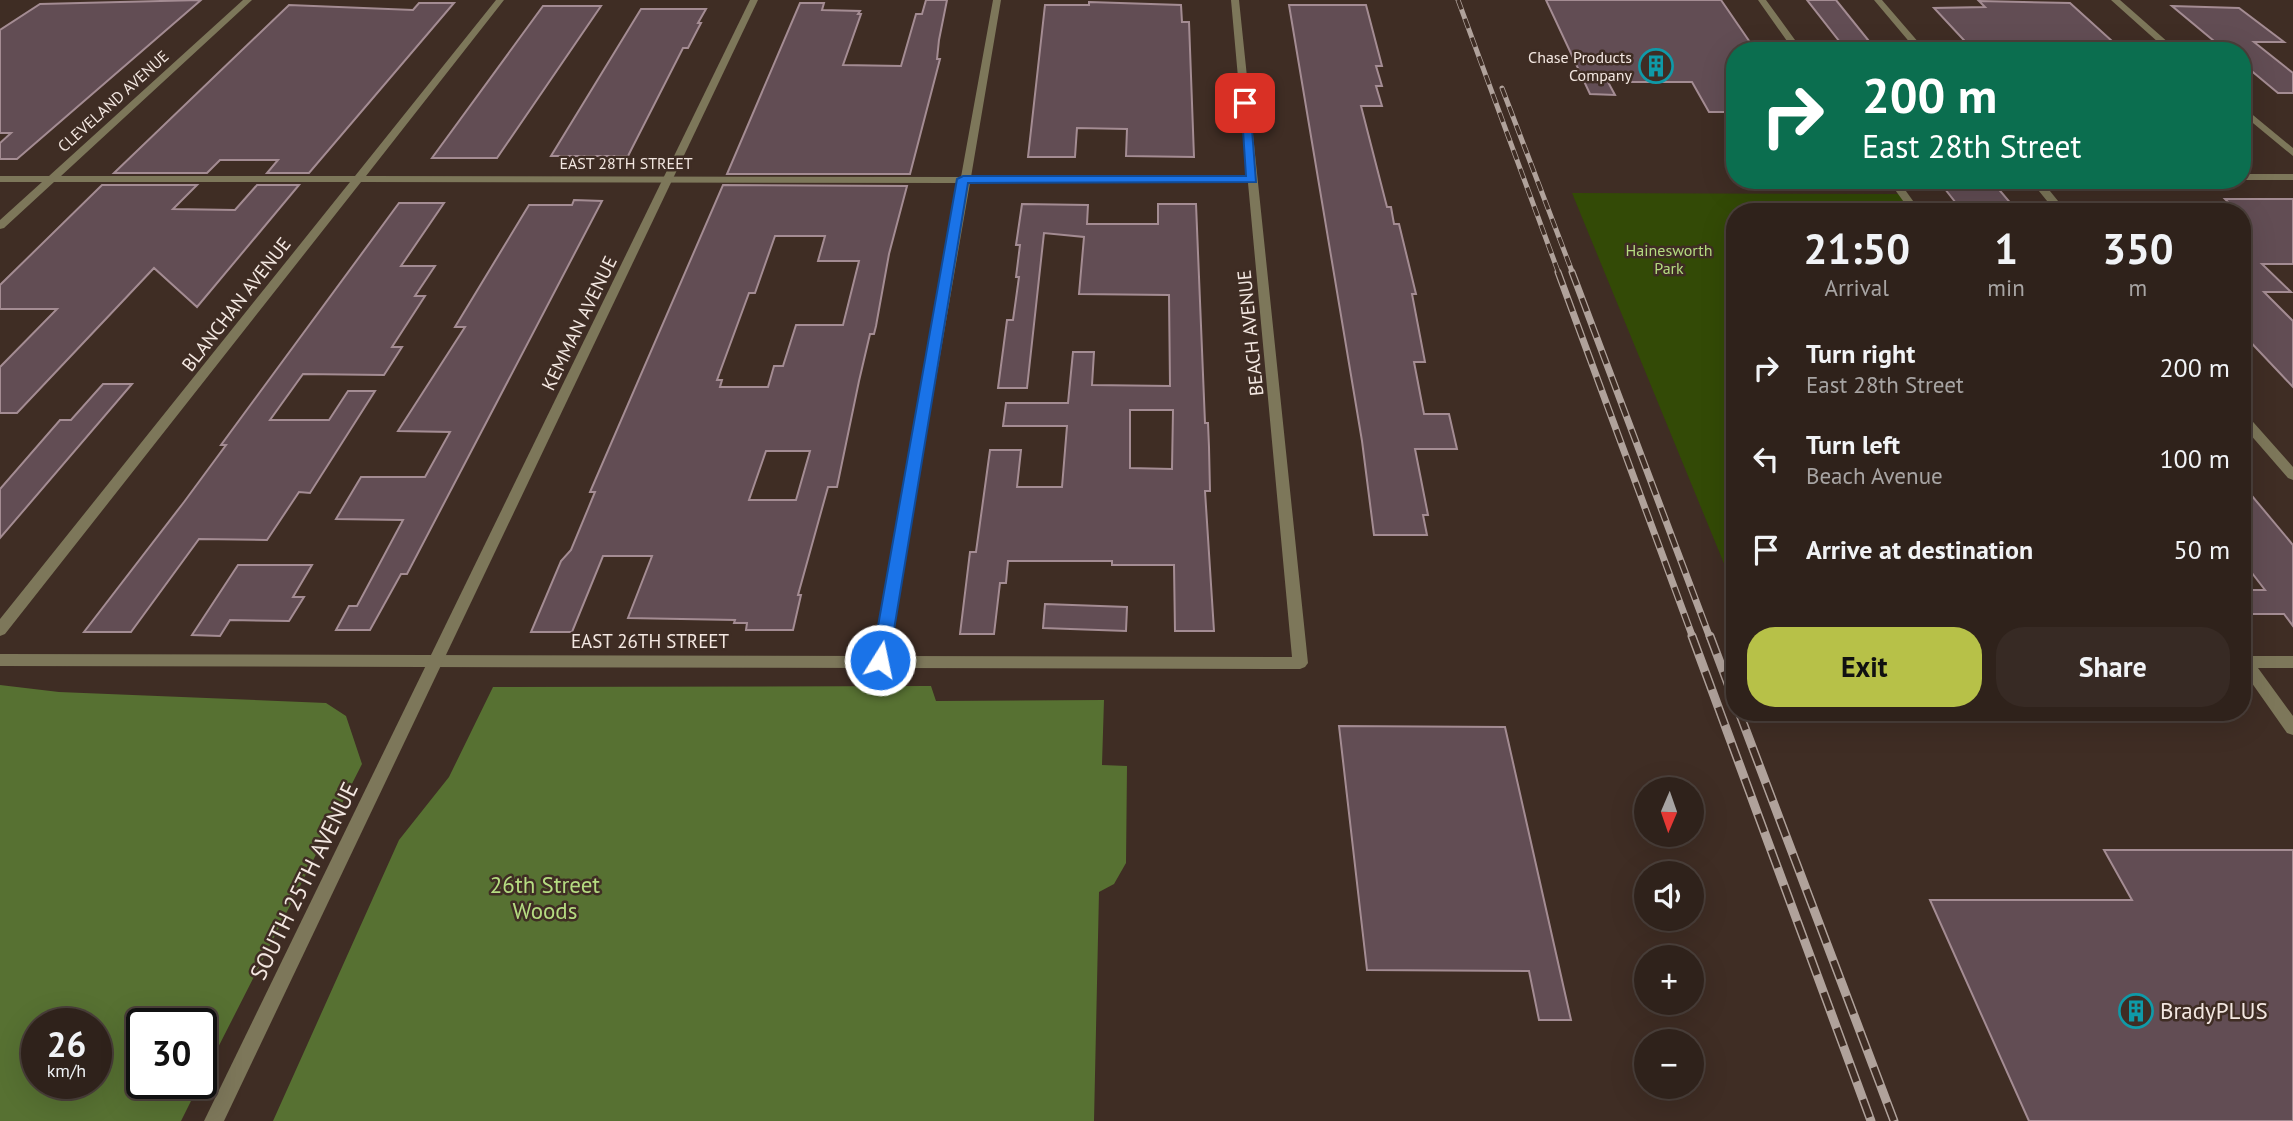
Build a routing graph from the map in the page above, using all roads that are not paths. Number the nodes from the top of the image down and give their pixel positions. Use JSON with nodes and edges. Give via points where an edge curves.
{"nodes":[{"id":1,"x":248,"y":0,"type":"edge"},
{"id":2,"x":500,"y":0,"type":"edge"},
{"id":3,"x":754,"y":0,"type":"edge"},
{"id":4,"x":997,"y":0,"type":"edge"},
{"id":5,"x":1235,"y":0,"type":"edge"},
{"id":6,"x":1762,"y":0,"type":"edge"},
{"id":7,"x":1878,"y":0,"type":"edge"},
{"id":8,"x":2115,"y":0,"type":"edge"},
{"id":9,"x":1792,"y":42,"type":"edge"},
{"id":10,"x":1914,"y":42,"type":"edge"},
{"id":11,"x":2164,"y":42,"type":"edge"},
{"id":12,"x":2251,"y":117,"type":"edge"},
{"id":13,"x":2293,"y":153,"type":"edge"},
{"id":14,"x":2251,"y":177,"type":"edge"},
{"id":15,"x":2293,"y":177,"type":"edge"},
{"id":16,"x":0,"y":179,"type":"edge"},
{"id":17,"x":52,"y":179,"type":"junction"},
{"id":18,"x":358,"y":179,"type":"junction"},
{"id":19,"x":667,"y":179,"type":"junction"},
{"id":20,"x":963,"y":179,"type":"junction"},
{"id":21,"x":1252,"y":180,"type":"junction"},
{"id":22,"x":2043,"y":189,"type":"edge"},
{"id":23,"x":2054,"y":203,"type":"edge"},
{"id":24,"x":0,"y":226,"type":"edge"},
{"id":25,"x":2251,"y":427,"type":"edge"},
{"id":26,"x":2293,"y":475,"type":"edge"},
{"id":27,"x":0,"y":630,"type":"edge"},
{"id":28,"x":0,"y":660,"type":"edge"},
{"id":29,"x":434,"y":660,"type":"junction"},
{"id":30,"x":880,"y":660,"type":"junction"},
{"id":31,"x":2251,"y":661,"type":"edge"},
{"id":32,"x":2293,"y":662,"type":"edge"},
{"id":33,"x":1300,"y":663,"type":"joint"},
{"id":34,"x":2251,"y":672,"type":"edge"},
{"id":35,"x":2293,"y":728,"type":"edge"},
{"id":36,"x":214,"y":1121,"type":"edge"}],
"edges":[{"from":1,"to":17,"type":"street","name":"CLEVELAND AVENUE"},
{"from":2,"to":18,"type":"street","name":"BLANCHAN AVENUE"},
{"from":3,"to":19,"type":"street","name":"KEMMAN AVENUE"},
{"from":4,"to":20,"type":"street"},
{"from":5,"to":21,"type":"street","name":"BEACH AVENUE"},
{"from":6,"to":9,"type":"street"},
{"from":7,"to":10,"type":"street"},
{"from":8,"to":11,"type":"street"},
{"from":12,"to":13,"type":"street"},
{"from":14,"to":15,"type":"street"},
{"from":16,"to":17,"type":"street","name":"EAST 28TH STREET"},
{"from":17,"to":18,"type":"street","name":"EAST 28TH STREET"},
{"from":17,"to":24,"type":"street","name":"CLEVELAND AVENUE"},
{"from":18,"to":19,"type":"street","name":"EAST 28TH STREET"},
{"from":18,"to":27,"type":"street","name":"BLANCHAN AVENUE"},
{"from":19,"to":20,"type":"street","name":"EAST 28TH STREET"},
{"from":19,"to":29,"type":"street","name":"KEMMAN AVENUE"},
{"from":20,"to":21,"type":"street","name":"EAST 28TH STREET"},
{"from":20,"to":30,"type":"street"},
{"from":21,"to":33,"type":"street","name":"BEACH AVENUE"},
{"from":22,"to":23,"type":"street"},
{"from":25,"to":26,"type":"street"},
{"from":28,"to":29,"type":"street","name":"EAST 26TH STREET"},
{"from":29,"to":30,"type":"street","name":"EAST 26TH STREET"},
{"from":29,"to":36,"type":"street","name":"SOUTH 25TH AVENUE"},
{"from":30,"to":33,"type":"street","name":"EAST 26TH STREET"},
{"from":31,"to":32,"type":"street"},
{"from":34,"to":35,"type":"street"}]}
